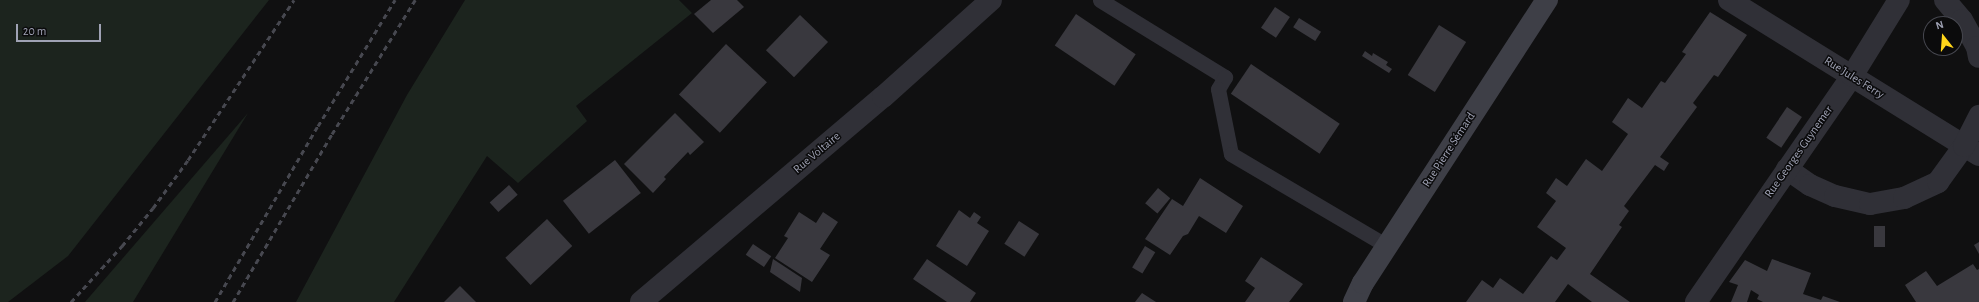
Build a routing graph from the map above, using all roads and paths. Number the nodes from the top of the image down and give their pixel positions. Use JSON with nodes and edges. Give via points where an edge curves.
{"nodes":[{"id":1,"x":991,"y":0,"type":"edge"},
{"id":2,"x":1100,"y":0,"type":"edge"},
{"id":3,"x":1547,"y":0,"type":"edge"},
{"id":4,"x":1729,"y":0,"type":"edge"},
{"id":5,"x":1899,"y":0,"type":"edge"},
{"id":6,"x":1945,"y":0,"type":"edge"},
{"id":7,"x":1979,"y":56,"type":"edge"},
{"id":8,"x":1852,"y":76,"type":"junction"},
{"id":9,"x":1979,"y":116,"type":"edge"},
{"id":10,"x":1972,"y":150,"type":"edge"},
{"id":11,"x":1787,"y":169,"type":"junction"},
{"id":12,"x":1387,"y":246,"type":"junction"},
{"id":13,"x":640,"y":302,"type":"edge"},
{"id":14,"x":1354,"y":302,"type":"edge"},
{"id":15,"x":1696,"y":302,"type":"edge"}],
"edges":[{"from":1,"to":13,"type":"street","name":"Rue Voltaire","via":[[883,97]]},
{"from":2,"to":12,"type":"lane","via":[[1225,77],[1218,89],[1231,154]]},
{"from":3,"to":12,"type":"main road","name":"Rue Pierre Sémard"},
{"from":4,"to":8,"type":"street","name":"Rue Jules Ferry"},
{"from":5,"to":8,"type":"street","name":"Rue Georges Guynemer"},
{"from":6,"to":7,"type":"street","via":[[1962,20],[1977,47]]},
{"from":8,"to":10,"type":"street","name":"Rue Jules Ferry"},
{"from":8,"to":11,"type":"street","name":"Rue Georges Guynemer"},
{"from":9,"to":10,"type":"street"},
{"from":10,"to":11,"type":"street","via":[[1938,182],[1904,198],[1870,204],[1835,196],[1810,185]]},
{"from":11,"to":15,"type":"street","name":"Rue Georges Guynemer"},
{"from":12,"to":14,"type":"main road","name":"Rue Pierre Sémard"}]}
